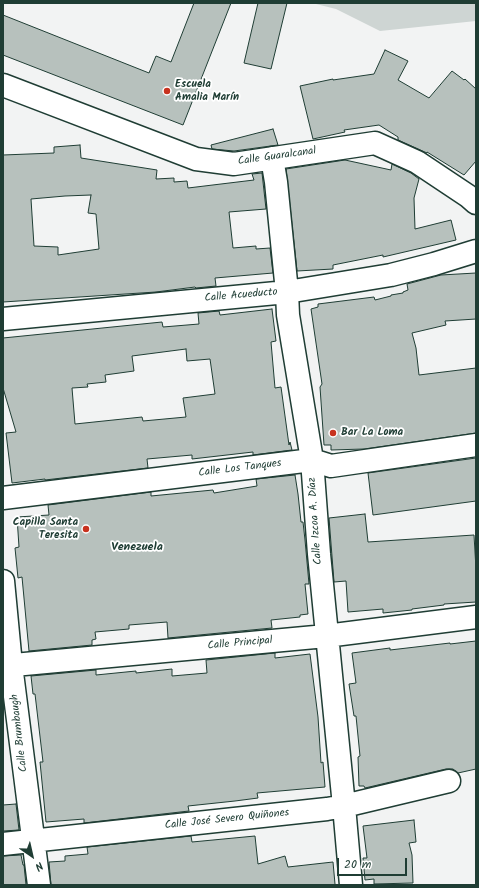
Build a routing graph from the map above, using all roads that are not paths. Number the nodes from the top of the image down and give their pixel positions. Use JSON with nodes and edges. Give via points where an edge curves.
{"nodes":[{"id":1,"x":3,"y":85,"type":"edge"},
{"id":2,"x":272,"y":158,"type":"junction"},
{"id":3,"x":476,"y":203,"type":"edge"},
{"id":4,"x":476,"y":251,"type":"edge"},
{"id":5,"x":287,"y":292,"type":"junction"},
{"id":6,"x":3,"y":319,"type":"edge"},
{"id":7,"x":476,"y":445,"type":"edge"},
{"id":8,"x":312,"y":460,"type":"junction"},
{"id":9,"x":3,"y":498,"type":"edge"},
{"id":10,"x":3,"y":581,"type":"edge"},
{"id":11,"x":476,"y":617,"type":"edge"},
{"id":12,"x":326,"y":636,"type":"junction"},
{"id":13,"x":7,"y":665,"type":"edge"},
{"id":14,"x":449,"y":781,"type":"dead end"},
{"id":15,"x":344,"y":806,"type":"junction"},
{"id":16,"x":33,"y":841,"type":"junction"},
{"id":17,"x":3,"y":844,"type":"edge"},
{"id":18,"x":39,"y":885,"type":"edge"},
{"id":19,"x":351,"y":885,"type":"edge"}],
"edges":[{"from":1,"to":2,"type":"street","name":"Calle Guaralcanal","via":[[196,160],[234,164]]},
{"from":2,"to":3,"type":"street","name":"Calle Guaralcanal","via":[[375,143],[418,162]]},
{"from":2,"to":5,"type":"street","name":"Calle Izcoa A. Díaz"},
{"from":4,"to":5,"type":"street","name":"Calle Acueducto","via":[[390,276]]},
{"from":5,"to":6,"type":"street","name":"Calle Acueducto"},
{"from":5,"to":8,"type":"street","name":"Calle Izcoa A. Díaz","via":[[288,315]]},
{"from":7,"to":8,"type":"street","name":"Calle Los Tanques","via":[[331,466]]},
{"from":8,"to":9,"type":"street","name":"Calle Los Tanques"},
{"from":8,"to":12,"type":"street","name":"Calle Izcoa A. Díaz"},
{"from":10,"to":13,"type":"street","name":"Calle Brumbaugh"},
{"from":11,"to":12,"type":"street","name":"Calle Principal"},
{"from":12,"to":13,"type":"street","name":"Calle Principal"},
{"from":12,"to":15,"type":"street","name":"Calle Izcoa A. Díaz"},
{"from":13,"to":16,"type":"street","name":"Calle Brumbaugh"},
{"from":14,"to":15,"type":"street","name":"Calle José Severo Quiñones"},
{"from":15,"to":16,"type":"street","name":"Calle José Severo Quiñones"},
{"from":15,"to":19,"type":"street","name":"Calle Izcoa A. Díaz"},
{"from":16,"to":17,"type":"street","name":"Calle José Severo Quiñones"},
{"from":16,"to":18,"type":"street","name":"Calle Brumbaugh"}]}
